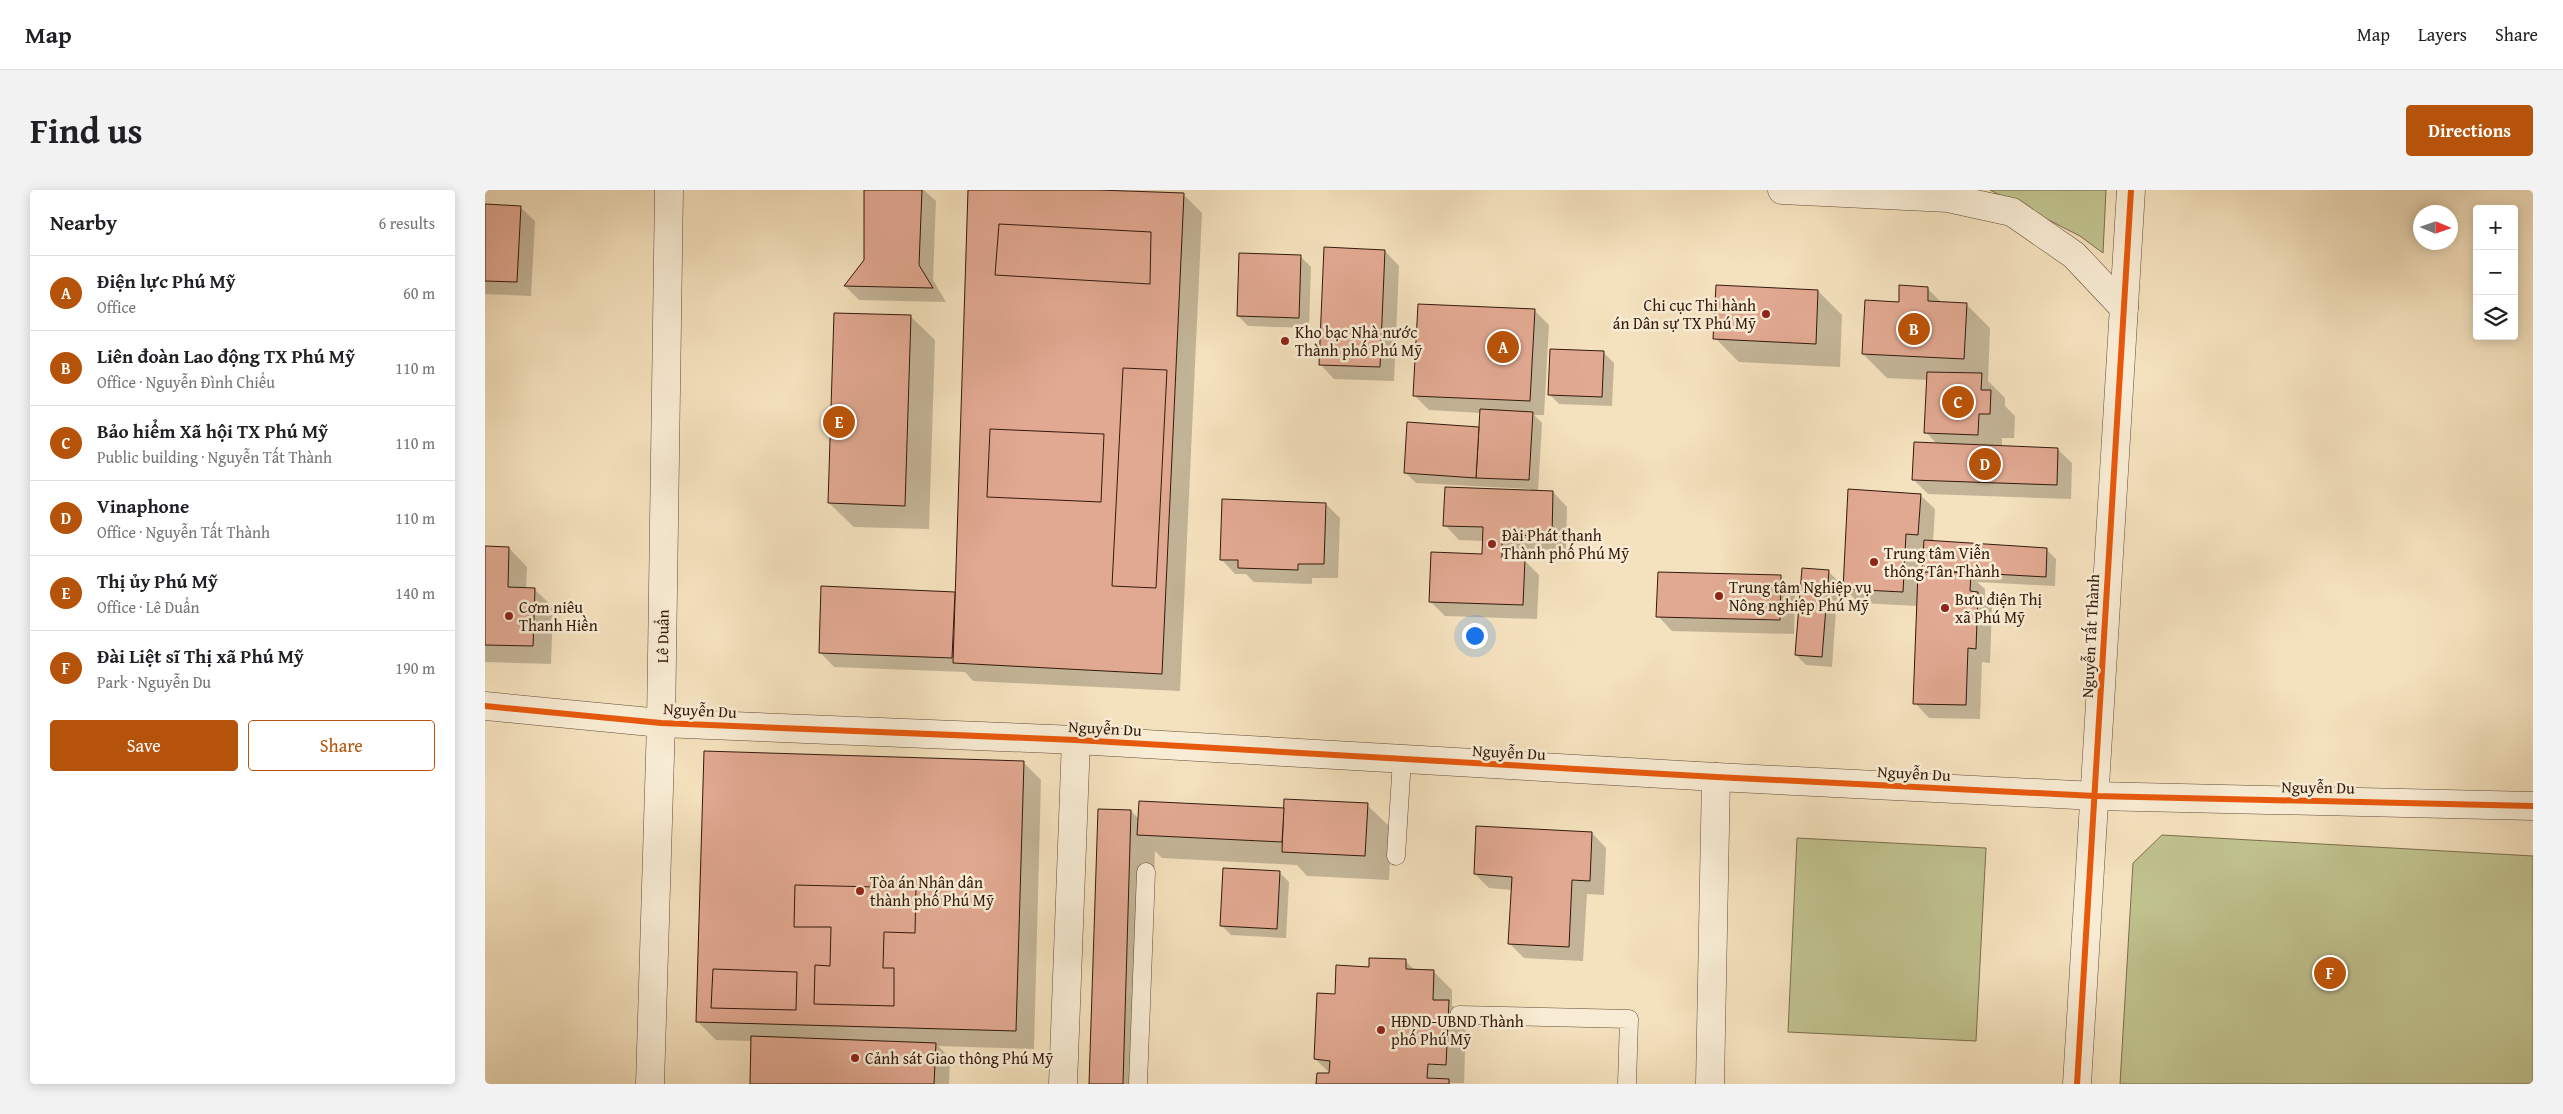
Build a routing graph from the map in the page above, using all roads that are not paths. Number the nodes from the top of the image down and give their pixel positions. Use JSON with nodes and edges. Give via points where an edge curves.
{"nodes":[{"id":1,"x":669,"y":190,"type":"edge"},
{"id":2,"x":1782,"y":190,"type":"edge"},
{"id":3,"x":2131,"y":190,"type":"edge"},
{"id":4,"x":2124,"y":308,"type":"junction"},
{"id":5,"x":485,"y":706,"type":"edge"},
{"id":6,"x":661,"y":723,"type":"junction"},
{"id":7,"x":1076,"y":740,"type":"junction"},
{"id":8,"x":1402,"y":759,"type":"junction"},
{"id":9,"x":1716,"y":777,"type":"junction"},
{"id":10,"x":2095,"y":796,"type":"junction"},
{"id":11,"x":2533,"y":806,"type":"edge"},
{"id":12,"x":1396,"y":856,"type":"dead end"},
{"id":13,"x":1146,"y":872,"type":"dead end"},
{"id":14,"x":1459,"y":1015,"type":"dead end"},
{"id":15,"x":650,"y":1084,"type":"edge"},
{"id":16,"x":1063,"y":1084,"type":"edge"},
{"id":17,"x":1137,"y":1084,"type":"edge"},
{"id":18,"x":1627,"y":1084,"type":"edge"},
{"id":19,"x":1710,"y":1084,"type":"edge"},
{"id":20,"x":2077,"y":1084,"type":"edge"}],
"edges":[{"from":1,"to":6,"type":"street","name":"Lê Duẩn"},
{"from":2,"to":4,"type":"street","via":[[1948,198],[2012,212],[2074,255]]},
{"from":3,"to":4,"type":"street","name":"Nguyễn Tất Thành"},
{"from":4,"to":10,"type":"street","name":"Nguyễn Tất Thành"},
{"from":5,"to":6,"type":"street","name":"Nguyễn Du"},
{"from":6,"to":7,"type":"street","name":"Nguyễn Du"},
{"from":6,"to":15,"type":"street","name":"Lê Duẩn"},
{"from":7,"to":8,"type":"street","name":"Nguyễn Du"},
{"from":7,"to":16,"type":"street"},
{"from":8,"to":9,"type":"street","name":"Nguyễn Du"},
{"from":8,"to":12,"type":"lane"},
{"from":9,"to":10,"type":"street","name":"Nguyễn Du"},
{"from":9,"to":19,"type":"street"},
{"from":10,"to":11,"type":"street","name":"Nguyễn Du"},
{"from":10,"to":20,"type":"street","name":"Nguyễn Tất Thành"},
{"from":13,"to":17,"type":"lane"},
{"from":14,"to":18,"type":"lane","via":[[1629,1019]]}]}
